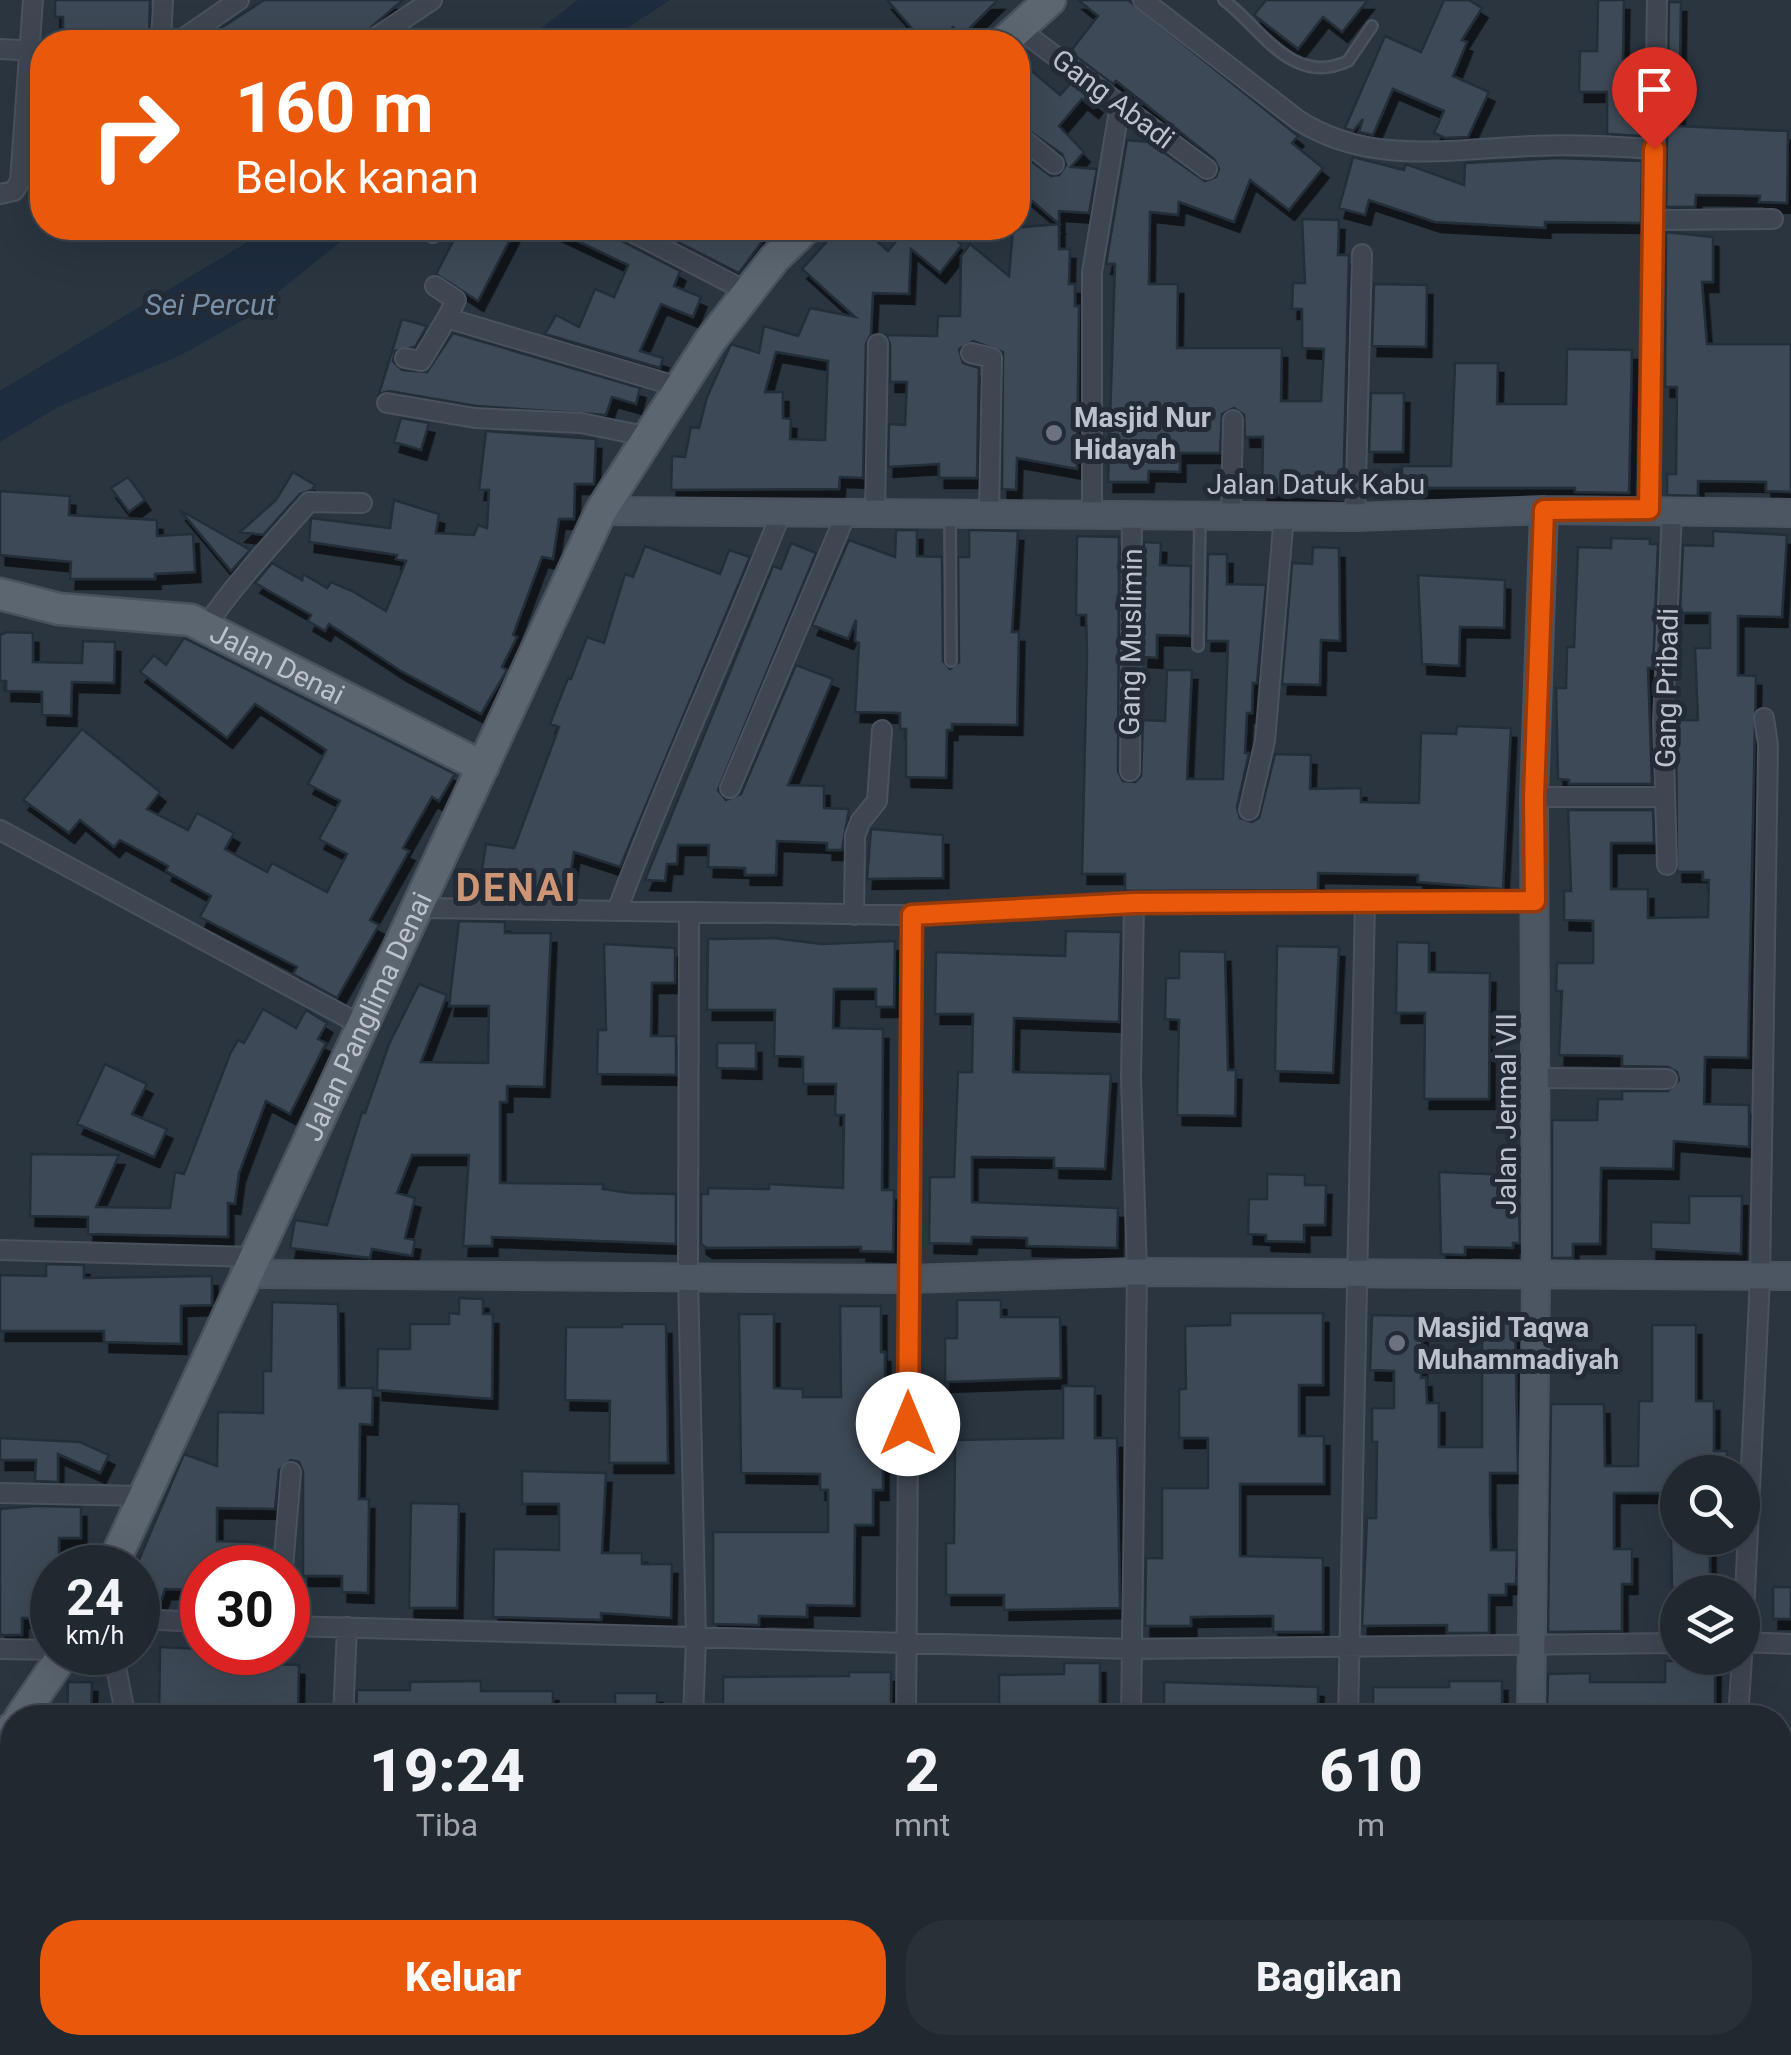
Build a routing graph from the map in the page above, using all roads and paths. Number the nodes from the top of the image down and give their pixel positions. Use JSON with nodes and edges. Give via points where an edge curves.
{"nodes":[{"id":1,"x":33,"y":0,"type":"edge"},
{"id":2,"x":163,"y":0,"type":"edge"},
{"id":3,"x":239,"y":0,"type":"edge"},
{"id":4,"x":432,"y":0,"type":"edge"},
{"id":5,"x":1050,"y":0,"type":"edge"},
{"id":6,"x":1142,"y":0,"type":"edge"},
{"id":7,"x":1224,"y":0,"type":"edge"},
{"id":8,"x":1656,"y":0,"type":"edge"},
{"id":9,"x":1372,"y":26,"type":"dead end"},
{"id":10,"x":35,"y":30,"type":"edge"},
{"id":11,"x":162,"y":30,"type":"edge"},
{"id":12,"x":195,"y":30,"type":"edge"},
{"id":13,"x":387,"y":30,"type":"edge"},
{"id":14,"x":1018,"y":30,"type":"edge"},
{"id":15,"x":1030,"y":47,"type":"edge"},
{"id":16,"x":0,"y":49,"type":"edge"},
{"id":17,"x":30,"y":51,"type":"edge"},
{"id":18,"x":1120,"y":104,"type":"junction"},
{"id":19,"x":1030,"y":145,"type":"edge"},
{"id":20,"x":1654,"y":149,"type":"junction"},
{"id":21,"x":30,"y":161,"type":"edge"},
{"id":22,"x":1054,"y":164,"type":"dead end"},
{"id":23,"x":1207,"y":170,"type":"dead end"},
{"id":24,"x":7,"y":192,"type":"edge"},
{"id":25,"x":1773,"y":219,"type":"dead end"},
{"id":26,"x":1653,"y":220,"type":"junction"},
{"id":27,"x":647,"y":240,"type":"edge"},
{"id":28,"x":795,"y":240,"type":"edge"},
{"id":29,"x":1362,"y":254,"type":"dead end"},
{"id":30,"x":435,"y":286,"type":"dead end"},
{"id":31,"x":748,"y":292,"type":"junction"},
{"id":32,"x":447,"y":318,"type":"junction"},
{"id":33,"x":878,"y":344,"type":"dead end"},
{"id":34,"x":972,"y":354,"type":"dead end"},
{"id":35,"x":405,"y":358,"type":"dead end"},
{"id":36,"x":679,"y":387,"type":"junction"},
{"id":37,"x":387,"y":404,"type":"dead end"},
{"id":38,"x":1233,"y":420,"type":"dead end"},
{"id":39,"x":645,"y":436,"type":"junction"},
{"id":40,"x":362,"y":503,"type":"dead end"},
{"id":41,"x":1544,"y":510,"type":"junction"},
{"id":42,"x":1661,"y":510,"type":"junction"},
{"id":43,"x":601,"y":511,"type":"junction"},
{"id":44,"x":781,"y":513,"type":"junction"},
{"id":45,"x":989,"y":513,"type":"junction"},
{"id":46,"x":1132,"y":513,"type":"junction"},
{"id":47,"x":846,"y":514,"type":"junction"},
{"id":48,"x":875,"y":514,"type":"junction"},
{"id":49,"x":950,"y":514,"type":"junction"},
{"id":50,"x":1092,"y":514,"type":"junction"},
{"id":51,"x":1200,"y":514,"type":"junction"},
{"id":52,"x":1231,"y":514,"type":"junction"},
{"id":53,"x":1791,"y":514,"type":"edge"},
{"id":54,"x":1284,"y":515,"type":"junction"},
{"id":55,"x":1355,"y":517,"type":"junction"},
{"id":56,"x":0,"y":594,"type":"edge"},
{"id":57,"x":59,"y":609,"type":"junction"},
{"id":58,"x":0,"y":616,"type":"edge"},
{"id":59,"x":206,"y":626,"type":"junction"},
{"id":60,"x":1198,"y":646,"type":"dead end"},
{"id":61,"x":951,"y":660,"type":"dead end"},
{"id":62,"x":1764,"y":718,"type":"dead end"},
{"id":63,"x":882,"y":730,"type":"dead end"},
{"id":64,"x":483,"y":767,"type":"junction"},
{"id":65,"x":1130,"y":771,"type":"dead end"},
{"id":66,"x":730,"y":788,"type":"dead end"},
{"id":67,"x":1534,"y":797,"type":"junction"},
{"id":68,"x":1665,"y":797,"type":"junction"},
{"id":69,"x":1249,"y":810,"type":"dead end"},
{"id":70,"x":0,"y":830,"type":"edge"},
{"id":71,"x":1667,"y":865,"type":"dead end"},
{"id":72,"x":1535,"y":901,"type":"junction"},
{"id":73,"x":1364,"y":902,"type":"junction"},
{"id":74,"x":1134,"y":903,"type":"junction"},
{"id":75,"x":420,"y":908,"type":"junction"},
{"id":76,"x":617,"y":910,"type":"junction"},
{"id":77,"x":690,"y":912,"type":"junction"},
{"id":78,"x":854,"y":914,"type":"junction"},
{"id":79,"x":912,"y":915,"type":"junction"},
{"id":80,"x":363,"y":1026,"type":"junction"},
{"id":81,"x":1536,"y":1078,"type":"junction"},
{"id":82,"x":1667,"y":1079,"type":"dead end"},
{"id":83,"x":0,"y":1250,"type":"edge"},
{"id":84,"x":249,"y":1265,"type":"junction"},
{"id":85,"x":1137,"y":1272,"type":"junction"},
{"id":86,"x":1355,"y":1273,"type":"junction"},
{"id":87,"x":688,"y":1275,"type":"junction"},
{"id":88,"x":1791,"y":1276,"type":"edge"},
{"id":89,"x":1760,"y":1277,"type":"junction"},
{"id":90,"x":1536,"y":1278,"type":"junction"},
{"id":91,"x":907,"y":1279,"type":"junction"},
{"id":92,"x":290,"y":1472,"type":"dead end"},
{"id":93,"x":0,"y":1493,"type":"edge"},
{"id":94,"x":144,"y":1496,"type":"junction"},
{"id":95,"x":122,"y":1545,"type":"edge"},
{"id":96,"x":285,"y":1545,"type":"edge"},
{"id":97,"x":1746,"y":1575,"type":"edge"},
{"id":98,"x":310,"y":1626,"type":"edge"},
{"id":99,"x":347,"y":1627,"type":"junction"},
{"id":100,"x":696,"y":1638,"type":"junction"},
{"id":101,"x":908,"y":1642,"type":"junction"},
{"id":102,"x":1660,"y":1643,"type":"edge"},
{"id":103,"x":1760,"y":1643,"type":"edge"},
{"id":104,"x":1791,"y":1644,"type":"edge"},
{"id":105,"x":1346,"y":1645,"type":"junction"},
{"id":106,"x":1531,"y":1646,"type":"junction"},
{"id":107,"x":0,"y":1649,"type":"edge"},
{"id":108,"x":1132,"y":1649,"type":"junction"},
{"id":109,"x":30,"y":1650,"type":"edge"},
{"id":110,"x":49,"y":1675,"type":"edge"},
{"id":111,"x":118,"y":1675,"type":"edge"},
{"id":112,"x":1741,"y":1675,"type":"edge"},
{"id":113,"x":29,"y":1705,"type":"edge"},
{"id":114,"x":123,"y":1705,"type":"edge"},
{"id":115,"x":343,"y":1705,"type":"edge"},
{"id":116,"x":693,"y":1705,"type":"edge"},
{"id":117,"x":906,"y":1705,"type":"edge"},
{"id":118,"x":1131,"y":1705,"type":"edge"},
{"id":119,"x":1348,"y":1705,"type":"edge"},
{"id":120,"x":1531,"y":1705,"type":"edge"},
{"id":121,"x":1739,"y":1705,"type":"edge"}],
"edges":[{"from":1,"to":10,"type":"street"},
{"from":2,"to":11,"type":"street"},
{"from":3,"to":12,"type":"street"},
{"from":4,"to":13,"type":"street"},
{"from":5,"to":14,"type":"main road"},
{"from":6,"to":20,"type":"street","via":[[1298,120],[1351,146],[1425,154],[1530,146]]},
{"from":7,"to":9,"type":"lane","via":[[1277,53],[1319,68],[1348,61]]},
{"from":8,"to":20,"type":"street","name":"Gang Pribadi"},
{"from":15,"to":18,"type":"street","name":"Gang Abadi"},
{"from":16,"to":17,"type":"street"},
{"from":18,"to":23,"type":"street","name":"Gang Abadi"},
{"from":18,"to":50,"type":"street","via":[[1092,272]]},
{"from":19,"to":22,"type":"street"},
{"from":20,"to":26,"type":"street","name":"Gang Pribadi"},
{"from":21,"to":24,"type":"street"},
{"from":25,"to":26,"type":"street"},
{"from":26,"to":42,"type":"street","name":"Gang Pribadi"},
{"from":27,"to":31,"type":"street"},
{"from":28,"to":31,"type":"main road","name":"Jalan Panglima Denai"},
{"from":29,"to":55,"type":"street"},
{"from":30,"to":32,"type":"street","via":[[456,300]]},
{"from":31,"to":36,"type":"main road","name":"Jalan Panglima Denai"},
{"from":32,"to":35,"type":"street","via":[[421,361]]},
{"from":32,"to":36,"type":"street"},
{"from":33,"to":48,"type":"street"},
{"from":34,"to":45,"type":"street","via":[[992,358]]},
{"from":36,"to":39,"type":"main road","name":"Jalan Panglima Denai"},
{"from":37,"to":39,"type":"street","via":[[475,418],[581,423]]},
{"from":38,"to":52,"type":"street"},
{"from":39,"to":43,"type":"main road","name":"Jalan Panglima Denai"},
{"from":40,"to":59,"type":"street","via":[[309,502],[243,572]]},
{"from":41,"to":42,"type":"street","name":"Jalan Datuk Kabu"},
{"from":41,"to":55,"type":"street","name":"Jalan Datuk Kabu"},
{"from":41,"to":67,"type":"street","name":"Jalan Jermal VII"},
{"from":42,"to":53,"type":"street","name":"Jalan Datuk Kabu"},
{"from":42,"to":68,"type":"street","name":"Gang Pribadi"},
{"from":43,"to":44,"type":"street","name":"Jalan Datuk Kabu"},
{"from":43,"to":64,"type":"main road","name":"Jalan Panglima Denai"},
{"from":44,"to":47,"type":"street","name":"Jalan Datuk Kabu"},
{"from":44,"to":76,"type":"street"},
{"from":45,"to":49,"type":"street","name":"Jalan Datuk Kabu"},
{"from":45,"to":50,"type":"street","name":"Jalan Datuk Kabu"},
{"from":46,"to":50,"type":"street","name":"Jalan Datuk Kabu"},
{"from":46,"to":51,"type":"street","name":"Jalan Datuk Kabu"},
{"from":46,"to":65,"type":"street","name":"Gang Muslimin"},
{"from":47,"to":48,"type":"street","name":"Jalan Datuk Kabu"},
{"from":47,"to":66,"type":"street"},
{"from":48,"to":49,"type":"street","name":"Jalan Datuk Kabu"},
{"from":49,"to":61,"type":"lane"},
{"from":51,"to":52,"type":"street","name":"Jalan Datuk Kabu"},
{"from":51,"to":60,"type":"lane"},
{"from":52,"to":54,"type":"street","name":"Jalan Datuk Kabu"},
{"from":54,"to":55,"type":"street","name":"Jalan Datuk Kabu"},
{"from":54,"to":69,"type":"street","via":[[1265,741]]},
{"from":56,"to":57,"type":"main road","name":"Jalan Denai"},
{"from":57,"to":58,"type":"main road","name":"Jalan Denai"},
{"from":57,"to":59,"type":"main road","name":"Jalan Denai","via":[[177,617]]},
{"from":59,"to":64,"type":"main road","name":"Jalan Denai"},
{"from":62,"to":89,"type":"street"},
{"from":63,"to":78,"type":"street","via":[[878,795],[855,836]]},
{"from":64,"to":75,"type":"main road","name":"Jalan Panglima Denai"},
{"from":67,"to":68,"type":"street"},
{"from":67,"to":72,"type":"street","name":"Jalan Jermal VII"},
{"from":68,"to":71,"type":"street","name":"Gang Pribadi"},
{"from":70,"to":80,"type":"street"},
{"from":72,"to":73,"type":"street"},
{"from":72,"to":81,"type":"street","name":"Jalan Jermal VII"},
{"from":73,"to":74,"type":"street"},
{"from":73,"to":86,"type":"street"},
{"from":74,"to":79,"type":"street"},
{"from":74,"to":85,"type":"street"},
{"from":75,"to":76,"type":"street"},
{"from":75,"to":80,"type":"main road","name":"Jalan Panglima Denai"},
{"from":76,"to":77,"type":"street"},
{"from":77,"to":78,"type":"street"},
{"from":77,"to":87,"type":"street"},
{"from":78,"to":79,"type":"street"},
{"from":79,"to":91,"type":"street"},
{"from":80,"to":84,"type":"main road","name":"Jalan Panglima Denai"},
{"from":81,"to":82,"type":"street"},
{"from":81,"to":90,"type":"street","name":"Jalan Jermal VII"},
{"from":83,"to":84,"type":"street"},
{"from":84,"to":87,"type":"street"},
{"from":84,"to":94,"type":"main road","name":"Jalan Panglima Denai"},
{"from":85,"to":86,"type":"street"},
{"from":85,"to":91,"type":"street"},
{"from":85,"to":108,"type":"street"},
{"from":86,"to":90,"type":"street"},
{"from":86,"to":105,"type":"street"},
{"from":87,"to":91,"type":"street"},
{"from":87,"to":100,"type":"street"},
{"from":88,"to":89,"type":"street"},
{"from":89,"to":90,"type":"street"},
{"from":89,"to":97,"type":"street"},
{"from":90,"to":106,"type":"street","name":"Jalan Jermal VII"},
{"from":91,"to":101,"type":"street"},
{"from":92,"to":96,"type":"street"},
{"from":93,"to":94,"type":"street"},
{"from":94,"to":95,"type":"main road","name":"Jalan Panglima Denai"},
{"from":98,"to":99,"type":"street"},
{"from":99,"to":100,"type":"street"},
{"from":99,"to":115,"type":"street"},
{"from":100,"to":101,"type":"street"},
{"from":100,"to":116,"type":"street"},
{"from":101,"to":108,"type":"street"},
{"from":101,"to":117,"type":"street"},
{"from":102,"to":106,"type":"street"},
{"from":103,"to":104,"type":"street"},
{"from":105,"to":106,"type":"street"},
{"from":105,"to":108,"type":"street"},
{"from":105,"to":119,"type":"street"},
{"from":106,"to":120,"type":"street","name":"Jalan Jermal VII"},
{"from":107,"to":109,"type":"street"},
{"from":108,"to":118,"type":"street"},
{"from":110,"to":113,"type":"main road"},
{"from":111,"to":114,"type":"street"},
{"from":112,"to":121,"type":"street"}]}
